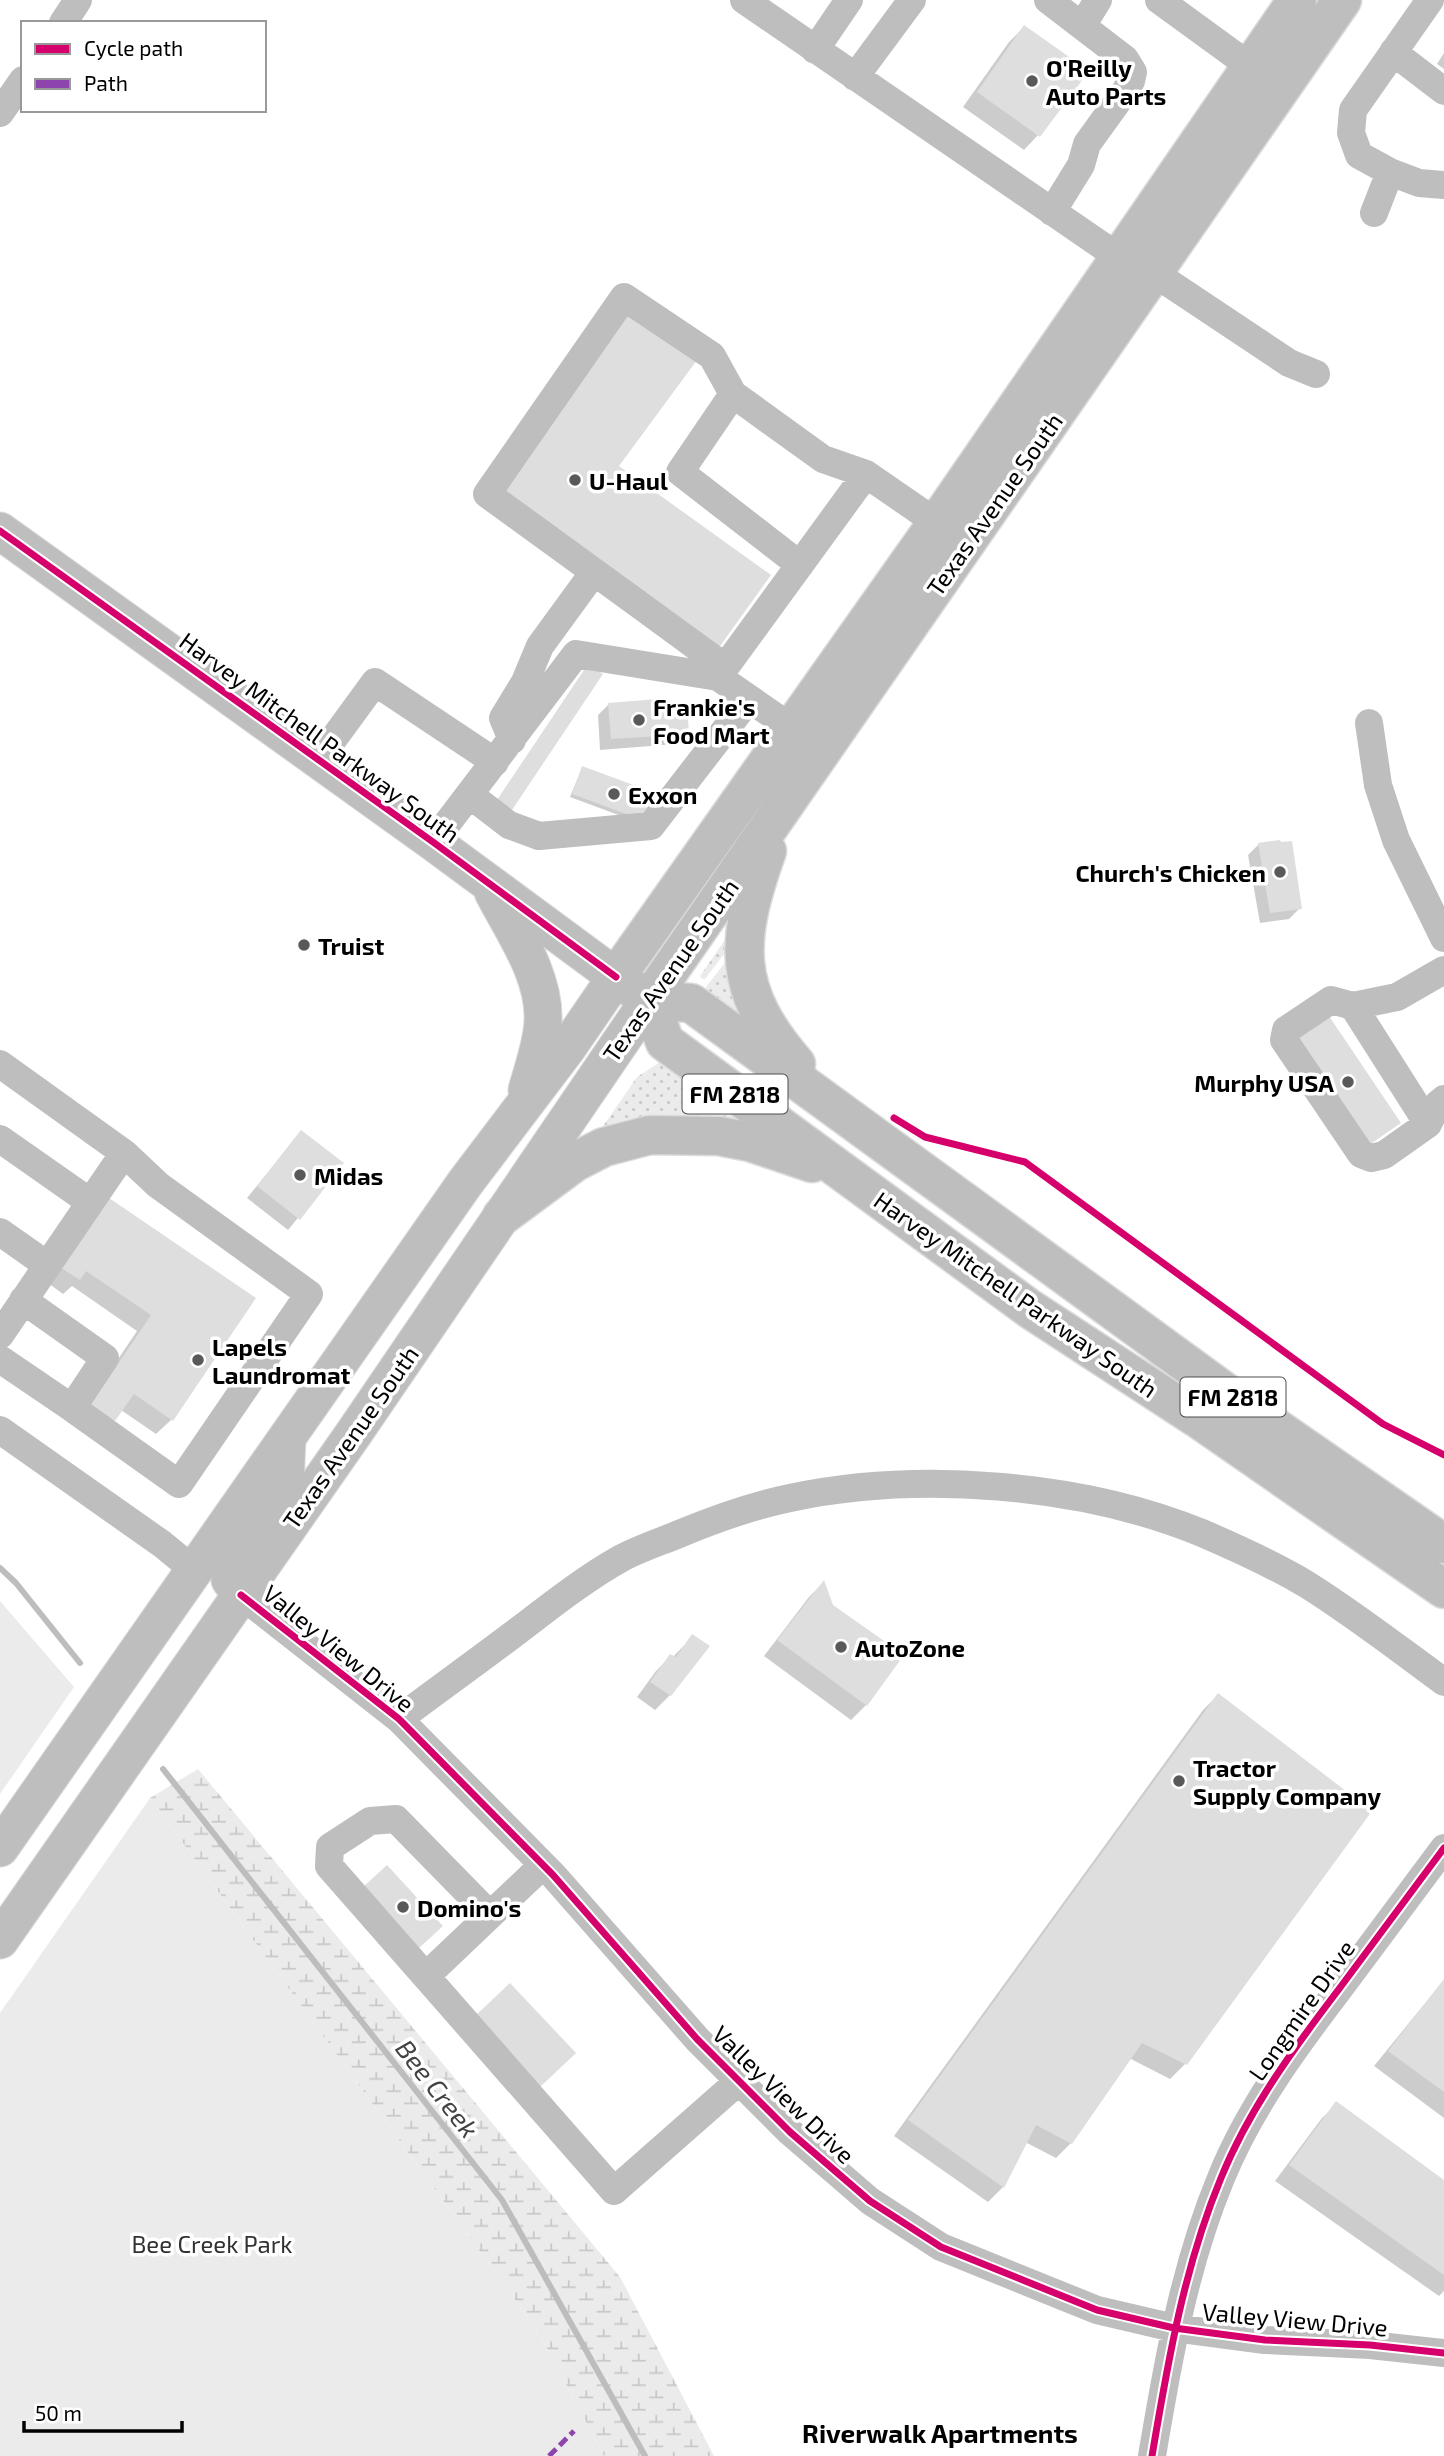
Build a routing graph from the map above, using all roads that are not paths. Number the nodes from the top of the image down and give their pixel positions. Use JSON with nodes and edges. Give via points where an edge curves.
{"nodes":[{"id":1,"x":78,"y":0,"type":"edge"},
{"id":2,"x":744,"y":0,"type":"edge"},
{"id":3,"x":912,"y":0,"type":"edge"},
{"id":4,"x":1048,"y":0,"type":"edge"},
{"id":5,"x":1098,"y":0,"type":"edge"},
{"id":6,"x":1159,"y":0,"type":"edge"},
{"id":7,"x":1297,"y":0,"type":"edge"},
{"id":8,"x":1342,"y":0,"type":"edge"},
{"id":9,"x":1430,"y":0,"type":"edge"},
{"id":10,"x":836,"y":5,"type":"edge"},
{"id":11,"x":64,"y":21,"type":"edge"},
{"id":12,"x":1082,"y":26,"type":"junction"},
{"id":13,"x":815,"y":50,"type":"junction"},
{"id":14,"x":1393,"y":52,"type":"junction"},
{"id":15,"x":1251,"y":67,"type":"junction"},
{"id":16,"x":855,"y":77,"type":"junction"},
{"id":17,"x":21,"y":83,"type":"edge"},
{"id":18,"x":1444,"y":91,"type":"edge"},
{"id":19,"x":0,"y":113,"type":"edge"},
{"id":20,"x":1390,"y":173,"type":"junction"},
{"id":21,"x":1444,"y":185,"type":"edge"},
{"id":22,"x":1052,"y":212,"type":"junction"},
{"id":23,"x":1374,"y":213,"type":"dead end"},
{"id":24,"x":1120,"y":258,"type":"junction"},
{"id":25,"x":1154,"y":273,"type":"junction"},
{"id":26,"x":1316,"y":374,"type":"dead end"},
{"id":27,"x":733,"y":394,"type":"junction"},
{"id":28,"x":866,"y":474,"type":"junction"},
{"id":29,"x":937,"y":523,"type":"junction"},
{"id":30,"x":0,"y":531,"type":"edge"},
{"id":31,"x":800,"y":565,"type":"junction"},
{"id":32,"x":594,"y":572,"type":"junction"},
{"id":33,"x":722,"y":672,"type":"junction"},
{"id":34,"x":749,"y":699,"type":"junction"},
{"id":35,"x":1369,"y":723,"type":"dead end"},
{"id":36,"x":793,"y":729,"type":"junction"},
{"id":37,"x":512,"y":740,"type":"junction"},
{"id":38,"x":318,"y":760,"type":"junction"},
{"id":39,"x":495,"y":762,"type":"junction"},
{"id":40,"x":470,"y":795,"type":"junction"},
{"id":41,"x":783,"y":808,"type":"junction"},
{"id":42,"x":433,"y":842,"type":"junction"},
{"id":43,"x":489,"y":885,"type":"junction"},
{"id":44,"x":1444,"y":938,"type":"edge"},
{"id":45,"x":1444,"y":970,"type":"edge"},
{"id":46,"x":616,"y":977,"type":"junction"},
{"id":47,"x":649,"y":1000,"type":"junction"},
{"id":48,"x":1353,"y":1006,"type":"junction"},
{"id":49,"x":0,"y":1064,"type":"edge"},
{"id":50,"x":1444,"y":1099,"type":"edge"},
{"id":51,"x":827,"y":1100,"type":"junction"},
{"id":52,"x":522,"y":1108,"type":"junction"},
{"id":53,"x":1428,"y":1124,"type":"junction"},
{"id":54,"x":3,"y":1148,"type":"edge"},
{"id":55,"x":124,"y":1153,"type":"junction"},
{"id":56,"x":843,"y":1172,"type":"junction"},
{"id":57,"x":90,"y":1202,"type":"junction"},
{"id":58,"x":502,"y":1216,"type":"junction"},
{"id":59,"x":0,"y":1232,"type":"edge"},
{"id":60,"x":47,"y":1265,"type":"junction"},
{"id":61,"x":23,"y":1300,"type":"junction"},
{"id":62,"x":0,"y":1335,"type":"edge"},
{"id":63,"x":0,"y":1359,"type":"edge"},
{"id":64,"x":72,"y":1408,"type":"junction"},
{"id":65,"x":0,"y":1430,"type":"edge"},
{"id":66,"x":287,"y":1438,"type":"junction"},
{"id":67,"x":1444,"y":1544,"type":"edge"},
{"id":68,"x":195,"y":1571,"type":"junction"},
{"id":69,"x":1444,"y":1589,"type":"edge"},
{"id":70,"x":241,"y":1595,"type":"junction"},
{"id":71,"x":1444,"y":1682,"type":"edge"},
{"id":72,"x":399,"y":1719,"type":"junction"},
{"id":73,"x":131,"y":1754,"type":"junction"},
{"id":74,"x":0,"y":1848,"type":"edge"},
{"id":75,"x":1444,"y":1848,"type":"edge"},
{"id":76,"x":543,"y":1865,"type":"junction"},
{"id":77,"x":490,"y":1915,"type":"junction"},
{"id":78,"x":0,"y":1940,"type":"edge"},
{"id":79,"x":426,"y":1976,"type":"junction"},
{"id":80,"x":739,"y":2081,"type":"junction"},
{"id":81,"x":1174,"y":2328,"type":"junction"},
{"id":82,"x":1444,"y":2353,"type":"edge"},
{"id":83,"x":1152,"y":2456,"type":"edge"}],
"edges":[{"from":1,"to":11,"type":"street"},
{"from":2,"to":13,"type":"street"},
{"from":3,"to":16,"type":"street"},
{"from":4,"to":12,"type":"street"},
{"from":5,"to":12,"type":"street"},
{"from":6,"to":15,"type":"street"},
{"from":7,"to":15,"type":"highway","name":"Texas Avenue South"},
{"from":8,"to":25,"type":"highway","name":"Texas Avenue South"},
{"from":9,"to":14,"type":"street"},
{"from":10,"to":13,"type":"street"},
{"from":12,"to":22,"type":"street","via":[[1133,72],[1087,144],[1081,165]]},
{"from":13,"to":16,"type":"street"},
{"from":14,"to":18,"type":"street"},
{"from":14,"to":20,"type":"street","via":[[1353,110],[1351,133],[1359,155]]},
{"from":15,"to":24,"type":"highway","name":"Texas Avenue South"},
{"from":16,"to":22,"type":"street"},
{"from":17,"to":19,"type":"street"},
{"from":20,"to":21,"type":"street"},
{"from":20,"to":23,"type":"street"},
{"from":22,"to":24,"type":"street"},
{"from":24,"to":29,"type":"highway","name":"Texas Avenue South"},
{"from":25,"to":26,"type":"street","via":[[1289,363]]},
{"from":25,"to":41,"type":"highway","name":"Texas Avenue South"},
{"from":27,"to":28,"type":"street","via":[[823,459]]},
{"from":27,"to":31,"type":"street","via":[[680,471]]},
{"from":27,"to":32,"type":"street","via":[[712,356],[624,297],[487,494]]},
{"from":28,"to":29,"type":"street"},
{"from":28,"to":31,"type":"street"},
{"from":29,"to":36,"type":"highway","name":"Texas Avenue South"},
{"from":30,"to":38,"type":"main road","name":"Harvey Mitchell Parkway South"},
{"from":31,"to":33,"type":"street"},
{"from":32,"to":33,"type":"street"},
{"from":32,"to":37,"type":"street","via":[[541,646],[503,718]]},
{"from":33,"to":34,"type":"street"},
{"from":33,"to":37,"type":"street","via":[[576,654]]},
{"from":34,"to":36,"type":"street"},
{"from":34,"to":40,"type":"street","via":[[651,826],[539,836],[509,825]]},
{"from":35,"to":44,"type":"street","via":[[1378,785],[1396,840]]},
{"from":36,"to":46,"type":"highway","name":"Texas Avenue South"},
{"from":37,"to":39,"type":"street"},
{"from":38,"to":39,"type":"street","via":[[375,682]]},
{"from":38,"to":42,"type":"main road","name":"Harvey Mitchell Parkway South"},
{"from":39,"to":40,"type":"street"},
{"from":40,"to":42,"type":"street"},
{"from":41,"to":47,"type":"highway","name":"Texas Avenue South"},
{"from":41,"to":51,"type":"highway","via":[[745,927],[744,959],[750,987],[769,1030]]},
{"from":42,"to":43,"type":"main road","name":"Harvey Mitchell Parkway South"},
{"from":43,"to":46,"type":"main road","name":"Harvey Mitchell Parkway South"},
{"from":43,"to":52,"type":"main road","via":[[542,995],[544,1022]]},
{"from":45,"to":48,"type":"street","via":[[1397,997]]},
{"from":46,"to":47,"type":"highway","name":"Harvey Mitchell Parkway South"},
{"from":46,"to":52,"type":"main road","name":"Texas Avenue South"},
{"from":47,"to":51,"type":"highway","name":"Harvey Mitchell Parkway South","number":"FM 2818","via":[[691,1003]]},
{"from":47,"to":56,"type":"highway","name":"Harvey Mitchell Parkway South","number":"FM 2818","via":[[665,1042]]},
{"from":47,"to":58,"type":"main road","name":"Texas Avenue South"},
{"from":48,"to":53,"type":"street"},
{"from":48,"to":53,"type":"street","via":[[1331,1000],[1286,1030],[1283,1040],[1361,1154],[1371,1158],[1384,1155]]},
{"from":49,"to":55,"type":"street"},
{"from":50,"to":53,"type":"street"},
{"from":51,"to":67,"type":"highway","name":"Harvey Mitchell Parkway South","number":"FM 2818","via":[[1243,1405]]},
{"from":52,"to":66,"type":"main road","name":"Texas Avenue South"},
{"from":54,"to":57,"type":"street"},
{"from":55,"to":57,"type":"street"},
{"from":55,"to":64,"type":"street","via":[[158,1185],[309,1294],[179,1484]]},
{"from":56,"to":58,"type":"highway","via":[[719,1136],[650,1135],[604,1147],[575,1162]]},
{"from":56,"to":69,"type":"highway","name":"Harvey Mitchell Parkway South","number":"FM 2818","via":[[1030,1309]]},
{"from":57,"to":60,"type":"street"},
{"from":58,"to":70,"type":"main road","name":"Texas Avenue South"},
{"from":59,"to":60,"type":"street"},
{"from":60,"to":61,"type":"street"},
{"from":61,"to":62,"type":"street"},
{"from":61,"to":64,"type":"street","via":[[105,1358]]},
{"from":63,"to":64,"type":"street"},
{"from":65,"to":68,"type":"street"},
{"from":66,"to":68,"type":"main road","name":"Texas Avenue South"},
{"from":66,"to":70,"type":"main road","via":[[285,1487],[235,1558],[230,1580]]},
{"from":68,"to":73,"type":"main road","via":[[197,1617],[133,1713]]},
{"from":68,"to":74,"type":"main road","name":"Texas Avenue South"},
{"from":70,"to":72,"type":"street","name":"Valley View Drive"},
{"from":70,"to":73,"type":"main road","name":"Texas Avenue South"},
{"from":71,"to":72,"type":"street","via":[[1303,1583],[1201,1533],[1129,1509],[1061,1494],[926,1485],[790,1498],[729,1514],[622,1558],[562,1595]]},
{"from":72,"to":76,"type":"street","name":"Valley View Drive"},
{"from":73,"to":78,"type":"main road","name":"Texas Avenue South"},
{"from":75,"to":81,"type":"street","name":"Longmire Drive","via":[[1289,2055],[1251,2116],[1221,2176]]},
{"from":76,"to":77,"type":"street"},
{"from":76,"to":80,"type":"street","name":"Valley View Drive"},
{"from":77,"to":79,"type":"street"},
{"from":77,"to":79,"type":"street","via":[[396,1819],[370,1821],[330,1847],[329,1866]]},
{"from":79,"to":80,"type":"street","via":[[614,2192]]},
{"from":80,"to":81,"type":"street","name":"Valley View Drive","via":[[870,2201],[941,2248],[1097,2310]]},
{"from":81,"to":82,"type":"street","name":"Valley View Drive","via":[[1265,2340]]},
{"from":81,"to":83,"type":"street","name":"Longmire Drive"}]}
